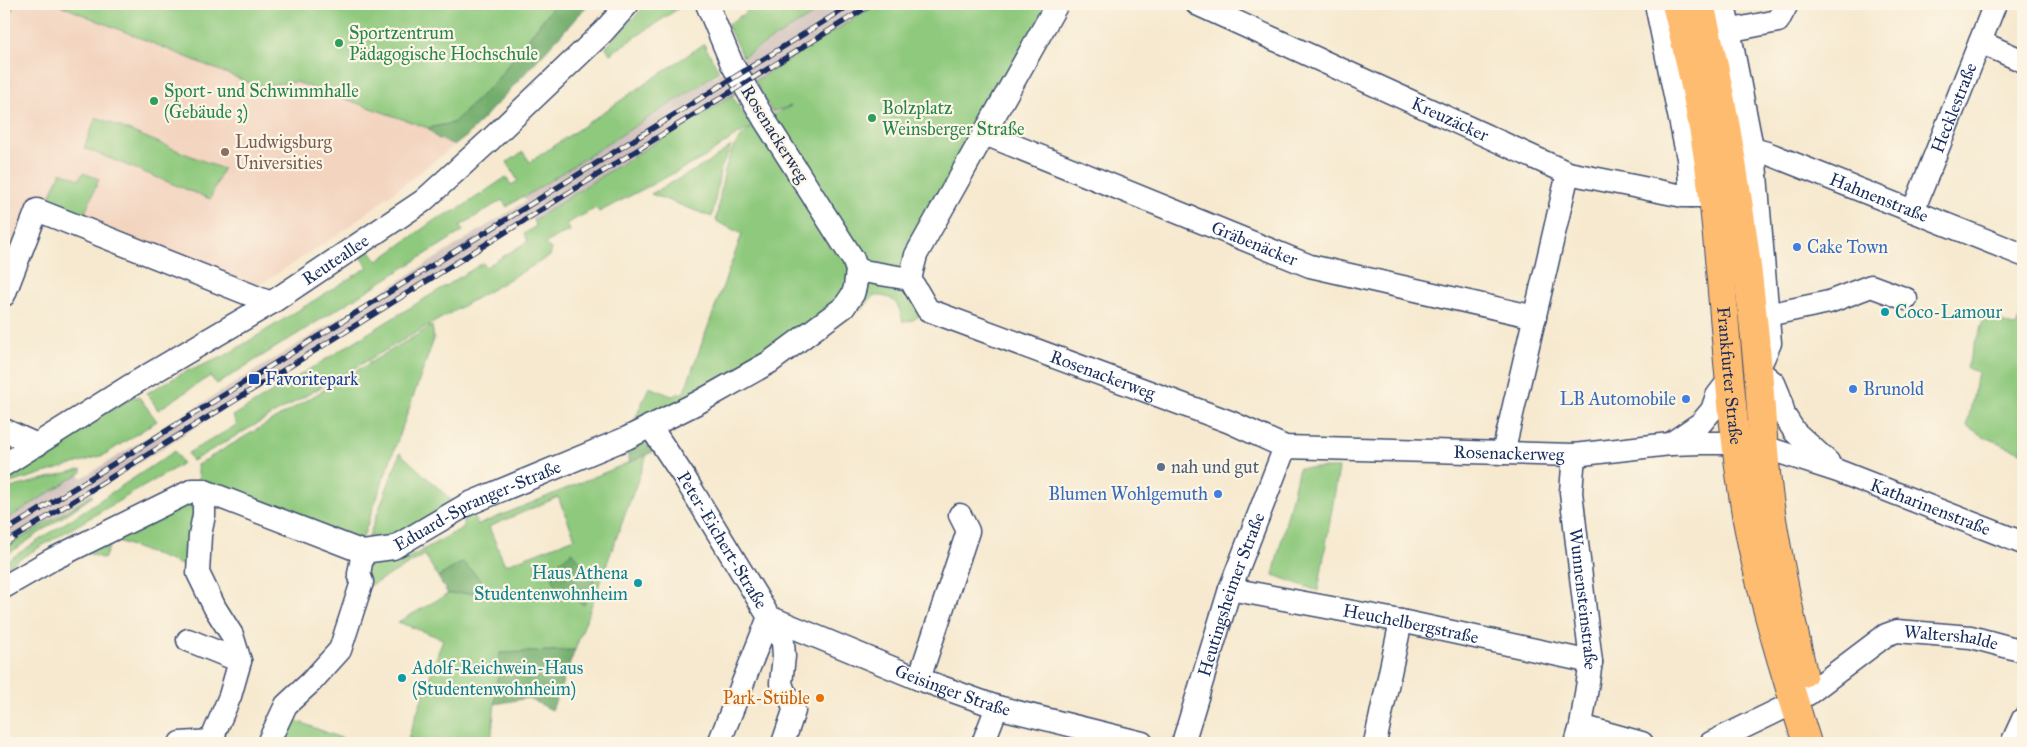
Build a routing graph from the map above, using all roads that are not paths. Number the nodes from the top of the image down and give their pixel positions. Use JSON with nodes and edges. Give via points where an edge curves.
{"nodes":[{"id":1,"x":628,"y":4,"type":"edge"},
{"id":2,"x":707,"y":4,"type":"edge"},
{"id":3,"x":1057,"y":4,"type":"edge"},
{"id":4,"x":1197,"y":4,"type":"edge"},
{"id":5,"x":1656,"y":4,"type":"edge"},
{"id":6,"x":1676,"y":4,"type":"edge"},
{"id":7,"x":1700,"y":4,"type":"edge"},
{"id":8,"x":1724,"y":4,"type":"edge"},
{"id":9,"x":1787,"y":4,"type":"edge"},
{"id":10,"x":1995,"y":4,"type":"edge"},
{"id":11,"x":1719,"y":33,"type":"junction"},
{"id":12,"x":1980,"y":42,"type":"junction"},
{"id":13,"x":2023,"y":61,"type":"edge"},
{"id":14,"x":985,"y":134,"type":"junction"},
{"id":15,"x":1742,"y":149,"type":"junction"},
{"id":16,"x":1568,"y":173,"type":"junction"},
{"id":17,"x":1702,"y":196,"type":"junction"},
{"id":18,"x":1913,"y":211,"type":"junction"},
{"id":19,"x":2023,"y":255,"type":"edge"},
{"id":20,"x":857,"y":270,"type":"junction"},
{"id":21,"x":910,"y":279,"type":"junction"},
{"id":22,"x":4,"y":296,"type":"edge"},
{"id":23,"x":1906,"y":299,"type":"dead end"},
{"id":24,"x":271,"y":303,"type":"junction"},
{"id":25,"x":1767,"y":315,"type":"junction"},
{"id":26,"x":1535,"y":317,"type":"junction"},
{"id":27,"x":1758,"y":370,"type":"junction"},
{"id":28,"x":1730,"y":379,"type":"junction"},
{"id":29,"x":650,"y":426,"type":"junction"},
{"id":30,"x":4,"y":430,"type":"edge"},
{"id":31,"x":1670,"y":444,"type":"junction"},
{"id":32,"x":1737,"y":444,"type":"junction"},
{"id":33,"x":37,"y":445,"type":"junction"},
{"id":34,"x":1285,"y":447,"type":"junction"},
{"id":35,"x":1764,"y":447,"type":"junction"},
{"id":36,"x":1502,"y":453,"type":"junction"},
{"id":37,"x":1574,"y":455,"type":"junction"},
{"id":38,"x":4,"y":465,"type":"edge"},
{"id":39,"x":1838,"y":471,"type":"junction"},
{"id":40,"x":204,"y":490,"type":"junction"},
{"id":41,"x":960,"y":515,"type":"dead end"},
{"id":42,"x":2023,"y":543,"type":"edge"},
{"id":43,"x":363,"y":552,"type":"junction"},
{"id":44,"x":4,"y":588,"type":"edge"},
{"id":45,"x":1230,"y":589,"type":"junction"},
{"id":46,"x":769,"y":617,"type":"junction"},
{"id":47,"x":1401,"y":621,"type":"junction"},
{"id":48,"x":188,"y":640,"type":"dead end"},
{"id":49,"x":2023,"y":651,"type":"edge"},
{"id":50,"x":240,"y":661,"type":"junction"},
{"id":51,"x":1591,"y":662,"type":"junction"},
{"id":52,"x":920,"y":679,"type":"junction"},
{"id":53,"x":1801,"y":699,"type":"junction"},
{"id":54,"x":997,"y":707,"type":"junction"},
{"id":55,"x":2023,"y":719,"type":"edge"},
{"id":56,"x":1578,"y":734,"type":"edge"},
{"id":57,"x":214,"y":742,"type":"edge"},
{"id":58,"x":180,"y":743,"type":"edge"},
{"id":59,"x":268,"y":743,"type":"edge"},
{"id":60,"x":718,"y":743,"type":"edge"},
{"id":61,"x":783,"y":743,"type":"edge"},
{"id":62,"x":983,"y":743,"type":"edge"},
{"id":63,"x":1142,"y":743,"type":"edge"},
{"id":64,"x":1183,"y":743,"type":"edge"},
{"id":65,"x":1375,"y":743,"type":"edge"},
{"id":66,"x":1642,"y":743,"type":"edge"},
{"id":67,"x":1711,"y":743,"type":"edge"},
{"id":68,"x":1807,"y":743,"type":"edge"},
{"id":69,"x":1823,"y":743,"type":"edge"},
{"id":70,"x":2012,"y":743,"type":"edge"}],
"edges":[{"from":1,"to":24,"type":"street","name":"Reuteallee","via":[[423,201]]},
{"from":2,"to":20,"type":"street","name":"Rosenackerweg","via":[[732,64]]},
{"from":3,"to":14,"type":"street"},
{"from":4,"to":16,"type":"street","name":"Kreuzäcker"},
{"from":5,"to":17,"type":"street","name":"Frankfurter Straße","via":[[1688,158]]},
{"from":6,"to":17,"type":"main road","name":"Frankfurter Straße","via":[[1706,150]]},
{"from":7,"to":11,"type":"main road","name":"Frankfurter Straße"},
{"from":8,"to":11,"type":"street","name":"Frankfurter Straße"},
{"from":9,"to":11,"type":"street","via":[[1778,21]]},
{"from":10,"to":12,"type":"street","name":"Hecklestraße"},
{"from":11,"to":15,"type":"main road","name":"Frankfurter Straße"},
{"from":12,"to":13,"type":"street"},
{"from":12,"to":18,"type":"street","name":"Hecklestraße"},
{"from":14,"to":21,"type":"street","via":[[916,255]]},
{"from":14,"to":26,"type":"street","name":"Gräbenäcker","via":[[1310,266]]},
{"from":15,"to":18,"type":"street","name":"Hahnenstraße"},
{"from":15,"to":25,"type":"street","name":"Frankfurter Straße","via":[[1755,163]]},
{"from":15,"to":27,"type":"main road","name":"Frankfurter Straße","via":[[1742,226]]},
{"from":16,"to":17,"type":"street","name":"Kreuzäcker"},
{"from":16,"to":26,"type":"street"},
{"from":17,"to":28,"type":"main road","name":"Frankfurter Straße"},
{"from":18,"to":19,"type":"street","name":"Hahnenstraße"},
{"from":20,"to":21,"type":"street"},
{"from":20,"to":29,"type":"street","name":"Eduard-Spranger-Straße","via":[[853,294],[832,317],[770,362]]},
{"from":21,"to":34,"type":"street","name":"Rosenackerweg","via":[[928,310],[1230,422]]},
{"from":22,"to":24,"type":"street","via":[[37,210]]},
{"from":23,"to":25,"type":"street","via":[[1871,286],[1829,302]]},
{"from":24,"to":33,"type":"street","name":"Reuteallee"},
{"from":25,"to":27,"type":"street","name":"Frankfurter Straße","via":[[1770,343]]},
{"from":26,"to":36,"type":"street"},
{"from":27,"to":35,"type":"main road","name":"Frankfurter Straße"},
{"from":27,"to":39,"type":"street","name":"Katharinenstraße","via":[[1774,383],[1784,415],[1795,432]]},
{"from":28,"to":31,"type":"street","name":"Rosenackerweg","via":[[1701,423]]},
{"from":28,"to":32,"type":"main road","name":"Frankfurter Straße"},
{"from":29,"to":43,"type":"street","name":"Eduard-Spranger-Straße","via":[[468,504],[393,548]]},
{"from":29,"to":46,"type":"street","name":"Peter-Eichert-Straße"},
{"from":30,"to":33,"type":"street"},
{"from":31,"to":32,"type":"street","name":"Rosenackerweg"},
{"from":31,"to":37,"type":"street","name":"Rosenackerweg"},
{"from":32,"to":35,"type":"street","name":"Rosenackerweg"},
{"from":32,"to":53,"type":"main road","name":"Frankfurter Straße","via":[[1747,520],[1771,625]]},
{"from":33,"to":38,"type":"street","name":"Reuteallee"},
{"from":34,"to":36,"type":"street","name":"Rosenackerweg"},
{"from":34,"to":45,"type":"street","name":"Heutingsheimer Straße"},
{"from":35,"to":39,"type":"street","name":"Katharinenstraße"},
{"from":35,"to":53,"type":"main road","name":"Frankfurter Straße","via":[[1769,499]]},
{"from":36,"to":37,"type":"street","name":"Rosenackerweg"},
{"from":37,"to":51,"type":"street","name":"Wunnensteinstraße","via":[[1571,492]]},
{"from":39,"to":42,"type":"street","name":"Katharinenstraße"},
{"from":40,"to":43,"type":"street","name":"Eduard-Spranger-Straße"},
{"from":40,"to":44,"type":"street","via":[[193,490],[51,560]]},
{"from":40,"to":50,"type":"street","via":[[198,573],[232,635]]},
{"from":41,"to":52,"type":"street","via":[[968,531]]},
{"from":43,"to":59,"type":"street","via":[[359,574],[362,582],[340,650],[286,705]]},
{"from":45,"to":47,"type":"street","name":"Heuchelbergstraße"},
{"from":45,"to":64,"type":"street","name":"Heutingsheimer Straße"},
{"from":46,"to":52,"type":"street","name":"Geisinger Straße"},
{"from":46,"to":60,"type":"street","name":"Peter-Eichert-Straße"},
{"from":46,"to":61,"type":"street","via":[[783,642],[781,683],[794,711]]},
{"from":47,"to":51,"type":"street","name":"Heuchelbergstraße"},
{"from":47,"to":65,"type":"street"},
{"from":48,"to":50,"type":"street"},
{"from":49,"to":53,"type":"street","name":"Waltershalde","via":[[1971,637],[1897,631],[1886,635]]},
{"from":50,"to":57,"type":"street"},
{"from":51,"to":56,"type":"street","name":"Wunnensteinstraße"},
{"from":52,"to":54,"type":"street","name":"Geisinger Straße"},
{"from":53,"to":67,"type":"street","name":"Waltershalde"},
{"from":53,"to":68,"type":"main road","name":"Frankfurter Straße"},
{"from":53,"to":69,"type":"main road","name":"Frankfurter Straße"},
{"from":54,"to":62,"type":"street"},
{"from":54,"to":63,"type":"street","name":"Geisinger Straße"},
{"from":55,"to":70,"type":"street"},
{"from":56,"to":66,"type":"street"},
{"from":57,"to":58,"type":"street"}]}
